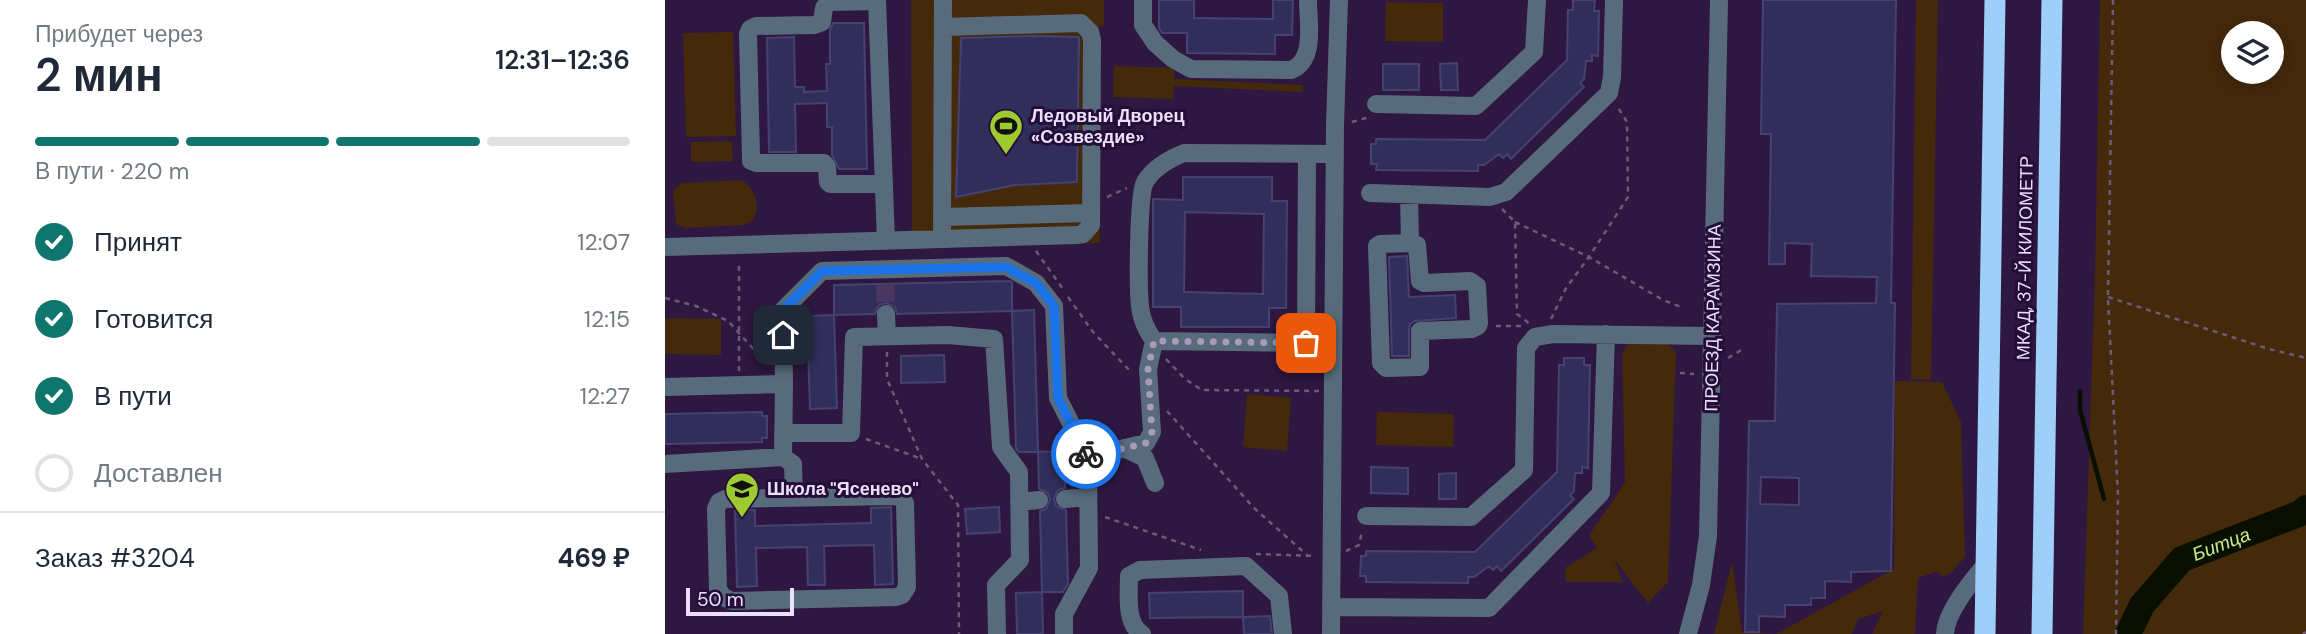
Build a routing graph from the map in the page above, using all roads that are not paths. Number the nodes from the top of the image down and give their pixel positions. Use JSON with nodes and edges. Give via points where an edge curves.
{"nodes":[{"id":1,"x":877,"y":0,"type":"edge"},
{"id":2,"x":943,"y":0,"type":"edge"},
{"id":3,"x":1143,"y":0,"type":"edge"},
{"id":4,"x":1308,"y":0,"type":"edge"},
{"id":5,"x":1339,"y":0,"type":"edge"},
{"id":6,"x":1537,"y":0,"type":"edge"},
{"id":7,"x":1614,"y":0,"type":"edge"},
{"id":8,"x":1719,"y":0,"type":"edge"},
{"id":9,"x":1995,"y":0,"type":"edge"},
{"id":10,"x":2052,"y":0,"type":"edge"},
{"id":11,"x":943,"y":27,"type":"junction"},
{"id":12,"x":1376,"y":104,"type":"road end"},
{"id":13,"x":1307,"y":154,"type":"junction"},
{"id":14,"x":1335,"y":154,"type":"junction"},
{"id":15,"x":884,"y":184,"type":"junction"},
{"id":16,"x":1370,"y":193,"type":"dead end"},
{"id":17,"x":1409,"y":194,"type":"junction"},
{"id":18,"x":1090,"y":209,"type":"junction"},
{"id":19,"x":942,"y":217,"type":"junction"},
{"id":20,"x":942,"y":239,"type":"junction"},
{"id":21,"x":886,"y":241,"type":"junction"},
{"id":22,"x":1410,"y":243,"type":"junction"},
{"id":23,"x":665,"y":247,"type":"edge"},
{"id":24,"x":886,"y":314,"type":"tunnel mouth"},
{"id":25,"x":1606,"y":334,"type":"junction"},
{"id":26,"x":1712,"y":336,"type":"junction"},
{"id":27,"x":887,"y":337,"type":"junction"},
{"id":28,"x":1154,"y":341,"type":"junction"},
{"id":29,"x":784,"y":384,"type":"junction"},
{"id":30,"x":665,"y":387,"type":"edge"},
{"id":31,"x":783,"y":433,"type":"junction"},
{"id":32,"x":1124,"y":448,"type":"junction"},
{"id":33,"x":783,"y":457,"type":"junction"},
{"id":34,"x":1088,"y":457,"type":"junction"},
{"id":35,"x":665,"y":464,"type":"edge"},
{"id":36,"x":1155,"y":483,"type":"dead end"},
{"id":37,"x":794,"y":498,"type":"junction"},
{"id":38,"x":1065,"y":499,"type":"dead end"},
{"id":39,"x":1039,"y":500,"type":"dead end"},
{"id":40,"x":1019,"y":502,"type":"junction"},
{"id":41,"x":1088,"y":504,"type":"junction"},
{"id":42,"x":1366,"y":516,"type":"road end"},
{"id":43,"x":1986,"y":564,"type":"junction"},
{"id":44,"x":1331,"y":607,"type":"junction"},
{"id":45,"x":997,"y":634,"type":"edge"},
{"id":46,"x":1064,"y":634,"type":"edge"},
{"id":47,"x":1142,"y":634,"type":"edge"},
{"id":48,"x":1283,"y":634,"type":"edge"},
{"id":49,"x":1331,"y":634,"type":"edge"},
{"id":50,"x":1688,"y":634,"type":"edge"},
{"id":51,"x":1945,"y":634,"type":"edge"},
{"id":52,"x":1985,"y":634,"type":"edge"},
{"id":53,"x":2042,"y":634,"type":"edge"}],
"edges":[{"from":1,"to":15,"type":"street"},
{"from":1,"to":15,"type":"street","via":[[828,2],[823,22],[814,25],[750,29],[751,158],[753,163],[824,163],[830,184]]},
{"from":2,"to":11,"type":"street"},
{"from":3,"to":4,"type":"street","via":[[1143,25],[1155,43],[1191,69],[1291,70],[1305,62],[1308,53]]},
{"from":5,"to":14,"type":"street"},
{"from":6,"to":12,"type":"street","via":[[1534,52],[1476,106]]},
{"from":7,"to":17,"type":"street","via":[[1609,93],[1506,192],[1490,197]]},
{"from":8,"to":26,"type":"street","name":"ПРОЕЗД КАРАМЗИНА"},
{"from":9,"to":43,"type":"highway","name":"МКАД, 37-Й КИЛОМЕТР"},
{"from":10,"to":53,"type":"highway","name":"МКАД, 37-Й КИЛОМЕТР"},
{"from":11,"to":18,"type":"street","via":[[1086,26],[1092,40]]},
{"from":11,"to":19,"type":"street"},
{"from":13,"to":14,"type":"street"},
{"from":13,"to":28,"type":"street","via":[[1184,153],[1149,177],[1141,190],[1140,306]]},
{"from":13,"to":28,"type":"street","via":[[1306,343]]},
{"from":14,"to":44,"type":"street"},
{"from":15,"to":21,"type":"street"},
{"from":16,"to":17,"type":"street"},
{"from":17,"to":22,"type":"street"},
{"from":18,"to":19,"type":"street"},
{"from":18,"to":20,"type":"street","via":[[1091,225],[1083,234]]},
{"from":19,"to":20,"type":"street"},
{"from":20,"to":21,"type":"street"},
{"from":21,"to":23,"type":"street"},
{"from":22,"to":22,"type":"street","via":[[1377,246],[1381,363],[1386,368],[1420,367],[1420,331],[1472,329],[1479,323],[1477,286],[1470,281],[1422,282],[1417,245]]},
{"from":24,"to":27,"type":"street"},
{"from":25,"to":26,"type":"street"},
{"from":25,"to":42,"type":"street","via":[[1544,335],[1531,341],[1526,348],[1524,470],[1471,517]]},
{"from":25,"to":44,"type":"street","via":[[1601,493],[1489,608]]},
{"from":26,"to":50,"type":"street","name":"ПРОЕЗД КАРАМЗИНА","via":[[1708,536]]},
{"from":27,"to":31,"type":"street","via":[[854,337],[852,433]]},
{"from":27,"to":40,"type":"street","via":[[995,339],[1001,447],[1019,472]]},
{"from":28,"to":32,"type":"street","via":[[1148,369],[1152,432],[1146,443]]},
{"from":29,"to":30,"type":"street"},
{"from":29,"to":31,"type":"street"},
{"from":29,"to":34,"type":"street","via":[[783,310],[822,271],[885,277],[1006,267],[1036,283],[1054,306],[1058,398]]},
{"from":31,"to":33,"type":"street"},
{"from":32,"to":34,"type":"street"},
{"from":32,"to":36,"type":"street","via":[[1145,458]]},
{"from":33,"to":35,"type":"street"},
{"from":33,"to":37,"type":"street","via":[[793,464]]},
{"from":34,"to":41,"type":"street"},
{"from":37,"to":37,"type":"street","via":[[900,497],[905,503],[905,592],[896,597],[732,601],[723,597],[718,589],[719,502]]},
{"from":38,"to":41,"type":"street"},
{"from":39,"to":40,"type":"street"},
{"from":40,"to":45,"type":"street","via":[[1020,560],[996,585]]},
{"from":41,"to":46,"type":"street","via":[[1089,568],[1064,614]]},
{"from":43,"to":51,"type":"street","via":[[1945,624]]},
{"from":43,"to":52,"type":"highway","name":"МКАД, 37-Й КИЛОМЕТР"},
{"from":44,"to":49,"type":"street"},
{"from":47,"to":48,"type":"street","via":[[1130,615],[1129,576],[1140,570],[1246,566],[1279,596]]}]}
